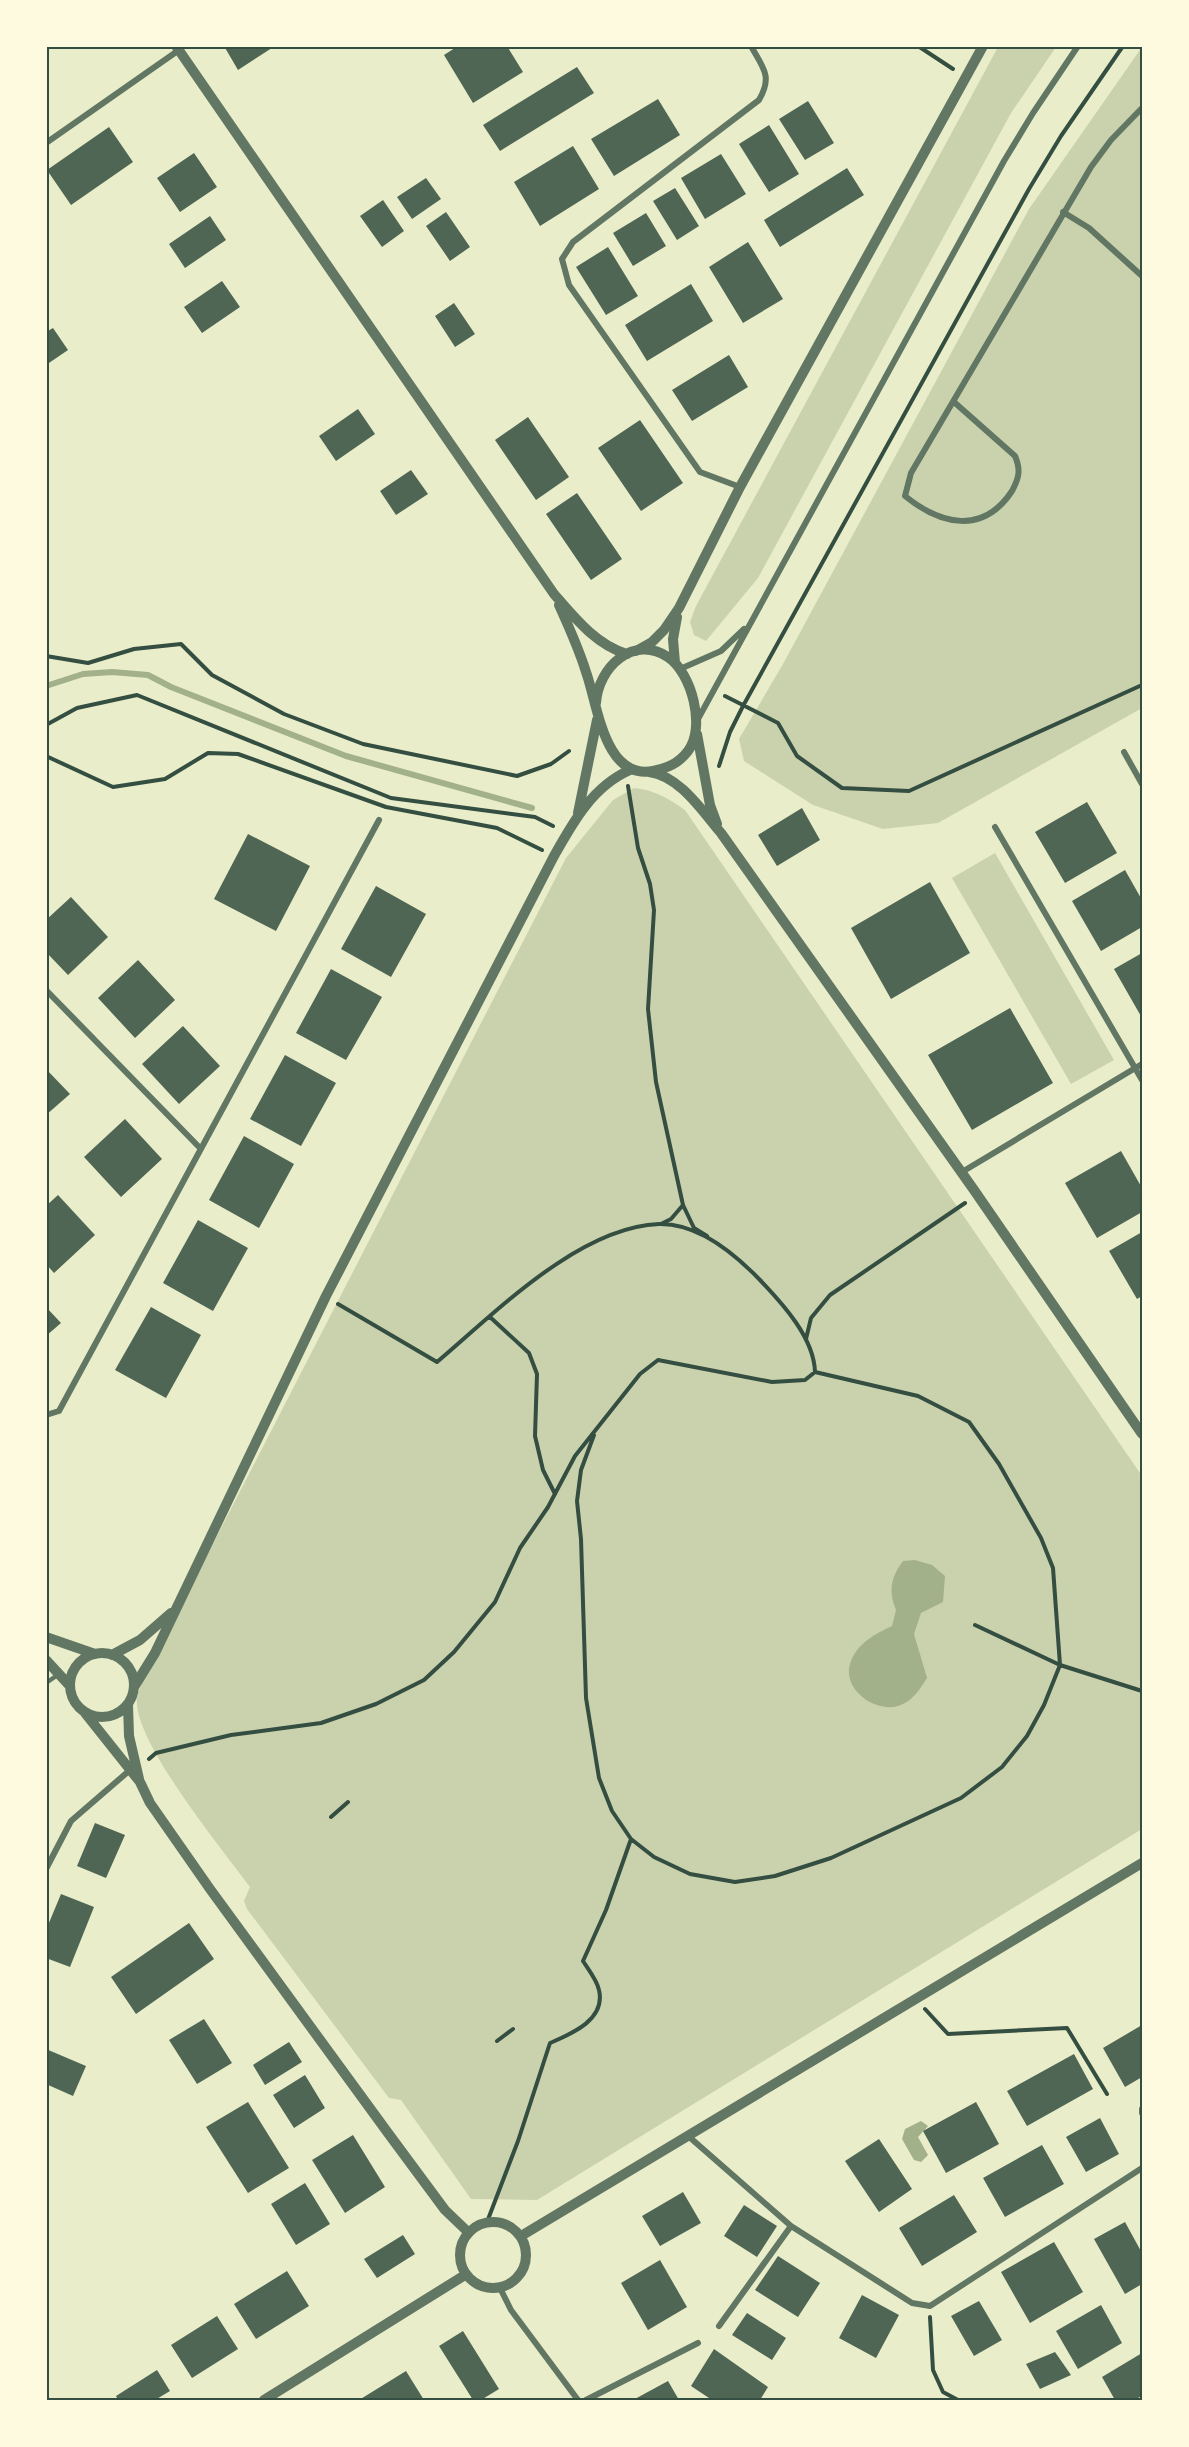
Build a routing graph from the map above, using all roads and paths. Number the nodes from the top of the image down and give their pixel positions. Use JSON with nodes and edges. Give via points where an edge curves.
{"nodes":[{"id":1,"x":751,"y":46,"type":"edge"},
{"id":2,"x":918,"y":46,"type":"edge"},
{"id":3,"x":983,"y":46,"type":"edge"},
{"id":4,"x":1078,"y":46,"type":"edge"},
{"id":5,"x":1123,"y":46,"type":"edge"},
{"id":6,"x":178,"y":48,"type":"edge"},
{"id":7,"x":967,"y":78,"type":"junction"},
{"id":8,"x":1143,"y":108,"type":"edge"},
{"id":9,"x":46,"y":142,"type":"edge"},
{"id":10,"x":1063,"y":212,"type":"junction"},
{"id":11,"x":1143,"y":276,"type":"edge"},
{"id":12,"x":954,"y":402,"type":"junction"},
{"id":13,"x":740,"y":487,"type":"junction"},
{"id":14,"x":554,"y":594,"type":"junction"},
{"id":15,"x":680,"y":608,"type":"junction"},
{"id":16,"x":752,"y":620,"type":"junction"},
{"id":17,"x":632,"y":652,"type":"junction"},
{"id":18,"x":46,"y":656,"type":"edge"},
{"id":19,"x":677,"y":666,"type":"junction"},
{"id":20,"x":1143,"y":685,"type":"edge"},
{"id":21,"x":713,"y":690,"type":"junction"},
{"id":22,"x":742,"y":706,"type":"junction"},
{"id":23,"x":597,"y":708,"type":"junction"},
{"id":24,"x":46,"y":725,"type":"edge"},
{"id":25,"x":697,"y":725,"type":"junction"},
{"id":26,"x":569,"y":751,"type":"dead end"},
{"id":27,"x":1124,"y":752,"type":"dead end"},
{"id":28,"x":46,"y":756,"type":"edge"},
{"id":29,"x":628,"y":770,"type":"junction"},
{"id":30,"x":649,"y":772,"type":"junction"},
{"id":31,"x":704,"y":778,"type":"junction"},
{"id":32,"x":1143,"y":784,"type":"edge"},
{"id":33,"x":577,"y":817,"type":"junction"},
{"id":34,"x":379,"y":820,"type":"dead end"},
{"id":35,"x":995,"y":827,"type":"dead end"},
{"id":36,"x":567,"y":833,"type":"junction"},
{"id":37,"x":721,"y":833,"type":"junction"},
{"id":38,"x":554,"y":856,"type":"junction"},
{"id":39,"x":46,"y":990,"type":"edge"},
{"id":40,"x":1143,"y":1064,"type":"edge"},
{"id":41,"x":1136,"y":1069,"type":"junction"},
{"id":42,"x":1143,"y":1080,"type":"edge"},
{"id":43,"x":200,"y":1148,"type":"junction"},
{"id":44,"x":962,"y":1172,"type":"junction"},
{"id":45,"x":978,"y":1195,"type":"junction"},
{"id":46,"x":683,"y":1205,"type":"junction"},
{"id":47,"x":660,"y":1224,"type":"junction"},
{"id":48,"x":715,"y":1242,"type":"junction"},
{"id":49,"x":326,"y":1296,"type":"junction"},
{"id":50,"x":490,"y":1317,"type":"junction"},
{"id":51,"x":805,"y":1339,"type":"junction"},
{"id":52,"x":815,"y":1372,"type":"junction"},
{"id":53,"x":46,"y":1415,"type":"edge"},
{"id":54,"x":1143,"y":1434,"type":"edge"},
{"id":55,"x":594,"y":1435,"type":"junction"},
{"id":56,"x":555,"y":1494,"type":"junction"},
{"id":57,"x":176,"y":1609,"type":"junction"},
{"id":58,"x":975,"y":1626,"type":"dead end"},
{"id":59,"x":46,"y":1637,"type":"edge"},
{"id":60,"x":95,"y":1654,"type":"junction"},
{"id":61,"x":112,"y":1655,"type":"junction"},
{"id":62,"x":46,"y":1660,"type":"edge"},
{"id":63,"x":1060,"y":1665,"type":"junction"},
{"id":64,"x":59,"y":1674,"type":"junction"},
{"id":65,"x":46,"y":1683,"type":"edge"},
{"id":66,"x":70,"y":1686,"type":"junction"},
{"id":67,"x":134,"y":1687,"type":"junction"},
{"id":68,"x":1143,"y":1691,"type":"edge"},
{"id":69,"x":128,"y":1705,"type":"junction"},
{"id":70,"x":85,"y":1713,"type":"junction"},
{"id":71,"x":134,"y":1770,"type":"junction"},
{"id":72,"x":348,"y":1802,"type":"dead end"},
{"id":73,"x":331,"y":1817,"type":"dead end"},
{"id":74,"x":631,"y":1839,"type":"junction"},
{"id":75,"x":1143,"y":1863,"type":"edge"},
{"id":76,"x":46,"y":1869,"type":"edge"},
{"id":77,"x":916,"y":1998,"type":"junction"},
{"id":78,"x":513,"y":2029,"type":"dead end"},
{"id":79,"x":497,"y":2041,"type":"dead end"},
{"id":80,"x":1107,"y":2094,"type":"dead end"},
{"id":81,"x":687,"y":2135,"type":"junction"},
{"id":82,"x":1143,"y":2168,"type":"edge"},
{"id":83,"x":487,"y":2222,"type":"junction"},
{"id":84,"x":791,"y":2226,"type":"junction"},
{"id":85,"x":468,"y":2232,"type":"junction"},
{"id":86,"x":521,"y":2236,"type":"junction"},
{"id":87,"x":465,"y":2275,"type":"junction"},
{"id":88,"x":500,"y":2288,"type":"junction"},
{"id":89,"x":930,"y":2306,"type":"junction"},
{"id":90,"x":719,"y":2326,"type":"dead end"},
{"id":91,"x":698,"y":2343,"type":"dead end"},
{"id":92,"x":264,"y":2400,"type":"edge"},
{"id":93,"x":578,"y":2400,"type":"edge"},
{"id":94,"x":586,"y":2400,"type":"edge"},
{"id":95,"x":958,"y":2400,"type":"edge"}],
"edges":[{"from":1,"to":13,"type":"street","via":[[766,73],[767,86],[759,100],[573,242],[562,259],[569,285],[700,472]]},
{"from":2,"to":7,"type":"path"},
{"from":3,"to":7,"type":"street"},
{"from":4,"to":16,"type":"street","via":[[1004,161]]},
{"from":5,"to":22,"type":"path","via":[[1029,189]]},
{"from":6,"to":9,"type":"street"},
{"from":6,"to":14,"type":"street"},
{"from":7,"to":13,"type":"street"},
{"from":8,"to":10,"type":"street","via":[[1111,140]]},
{"from":10,"to":11,"type":"street","via":[[1089,228]]},
{"from":10,"to":12,"type":"street"},
{"from":12,"to":12,"type":"street","via":[[1015,456],[1019,466],[1018,480],[996,511],[976,522],[951,520],[921,509],[904,496],[911,473]]},
{"from":13,"to":15,"type":"street"},
{"from":14,"to":17,"type":"street","via":[[578,622],[609,646]]},
{"from":14,"to":23,"type":"street","via":[[581,657]]},
{"from":15,"to":17,"type":"street","via":[[652,642]]},
{"from":15,"to":19,"type":"street","via":[[673,639]]},
{"from":16,"to":19,"type":"street","via":[[721,651]]},
{"from":16,"to":21,"type":"street"},
{"from":17,"to":19,"type":"street","via":[[658,652]]},
{"from":17,"to":23,"type":"street","via":[[618,658],[603,673],[598,683]]},
{"from":18,"to":26,"type":"path","via":[[88,663],[134,649],[182,644],[212,675],[284,714],[363,744],[517,776],[552,764]]},
{"from":19,"to":25,"type":"street"},
{"from":20,"to":22,"type":"path","via":[[909,791],[842,788],[797,756],[778,723]]},
{"from":21,"to":22,"type":"path"},
{"from":21,"to":25,"type":"street"},
{"from":22,"to":31,"type":"path","via":[[718,769]]},
{"from":23,"to":29,"type":"street","via":[[611,748]]},
{"from":23,"to":33,"type":"street","via":[[593,751]]},
{"from":24,"to":36,"type":"path","via":[[77,708],[137,695],[391,798],[535,818]]},
{"from":25,"to":30,"type":"street","via":[[694,742],[683,757],[667,768]]},
{"from":25,"to":31,"type":"street"},
{"from":27,"to":32,"type":"street"},
{"from":28,"to":38,"type":"path","via":[[113,787],[165,778],[208,753],[238,754],[386,807],[497,828]]},
{"from":29,"to":30,"type":"street"},
{"from":29,"to":33,"type":"street","via":[[603,787]]},
{"from":29,"to":46,"type":"path","via":[[638,848],[654,910],[648,1009],[656,1082]]},
{"from":30,"to":37,"type":"street","via":[[666,778],[687,794]]},
{"from":31,"to":37,"type":"street"},
{"from":33,"to":36,"type":"street"},
{"from":34,"to":43,"type":"street"},
{"from":35,"to":41,"type":"street"},
{"from":36,"to":38,"type":"street"},
{"from":37,"to":44,"type":"street"},
{"from":38,"to":49,"type":"street"},
{"from":39,"to":43,"type":"street"},
{"from":40,"to":41,"type":"street"},
{"from":41,"to":42,"type":"street"},
{"from":41,"to":44,"type":"street"},
{"from":43,"to":53,"type":"street","via":[[59,1411]]},
{"from":44,"to":45,"type":"street"},
{"from":45,"to":51,"type":"path","via":[[830,1295],[811,1318]]},
{"from":45,"to":54,"type":"street"},
{"from":46,"to":47,"type":"path","via":[[671,1219]]},
{"from":46,"to":48,"type":"path","via":[[694,1228]]},
{"from":47,"to":48,"type":"path"},
{"from":47,"to":50,"type":"path","via":[[627,1229],[595,1243],[561,1262]]},
{"from":48,"to":51,"type":"path","via":[[740,1259],[766,1287]]},
{"from":49,"to":50,"type":"path","via":[[437,1362]]},
{"from":49,"to":57,"type":"street"},
{"from":50,"to":56,"type":"path","via":[[522,1345],[533,1361],[538,1387],[535,1436],[543,1470]]},
{"from":51,"to":52,"type":"path","via":[[814,1358]]},
{"from":52,"to":55,"type":"path","via":[[805,1380],[772,1382],[658,1360],[640,1374]]},
{"from":52,"to":63,"type":"path","via":[[918,1396],[969,1422],[999,1464],[1041,1538],[1053,1568]]},
{"from":55,"to":56,"type":"path","via":[[575,1456]]},
{"from":55,"to":74,"type":"path","via":[[581,1470],[577,1501],[586,1698],[599,1778],[612,1811]]},
{"from":56,"to":71,"type":"path","via":[[520,1548],[495,1602],[454,1652],[424,1680],[376,1704],[321,1723],[231,1735],[156,1753]]},
{"from":57,"to":61,"type":"street","via":[[140,1640]]},
{"from":57,"to":67,"type":"street"},
{"from":58,"to":63,"type":"path"},
{"from":59,"to":60,"type":"street"},
{"from":60,"to":61,"type":"street"},
{"from":60,"to":66,"type":"street","via":[[77,1665]]},
{"from":61,"to":67,"type":"street","via":[[127,1665]]},
{"from":62,"to":64,"type":"street"},
{"from":63,"to":68,"type":"path"},
{"from":63,"to":74,"type":"path","via":[[1027,1736],[1002,1767],[961,1798],[831,1858],[775,1876],[735,1882],[690,1874],[654,1857]]},
{"from":64,"to":65,"type":"lane"},
{"from":64,"to":66,"type":"street"},
{"from":66,"to":70,"type":"street","via":[[74,1701]]},
{"from":67,"to":69,"type":"street"},
{"from":69,"to":70,"type":"street","via":[[108,1717]]},
{"from":69,"to":71,"type":"street"},
{"from":70,"to":71,"type":"street"},
{"from":71,"to":76,"type":"street","via":[[71,1821]]},
{"from":71,"to":85,"type":"street","via":[[150,1803],[264,1965],[445,2210]]},
{"from":72,"to":73,"type":"path"},
{"from":74,"to":83,"type":"path","via":[[583,1961],[599,1990],[598,2009],[581,2029],[550,2043]]},
{"from":75,"to":77,"type":"street"},
{"from":77,"to":80,"type":"path","via":[[948,2034],[1067,2028]]},
{"from":77,"to":81,"type":"street"},
{"from":78,"to":79,"type":"path"},
{"from":81,"to":84,"type":"street"},
{"from":81,"to":86,"type":"street"},
{"from":82,"to":89,"type":"street"},
{"from":83,"to":85,"type":"street"},
{"from":83,"to":86,"type":"street","via":[[500,2221]]},
{"from":84,"to":89,"type":"street","via":[[912,2303]]},
{"from":84,"to":90,"type":"street"},
{"from":85,"to":87,"type":"street","via":[[459,2253]]},
{"from":86,"to":88,"type":"street","via":[[525,2246],[524,2267],[512,2284]]},
{"from":87,"to":88,"type":"street","via":[[487,2288]]},
{"from":87,"to":92,"type":"street"},
{"from":88,"to":93,"type":"street"},
{"from":89,"to":95,"type":"path","via":[[933,2370],[943,2392]]},
{"from":91,"to":94,"type":"street"}]}
